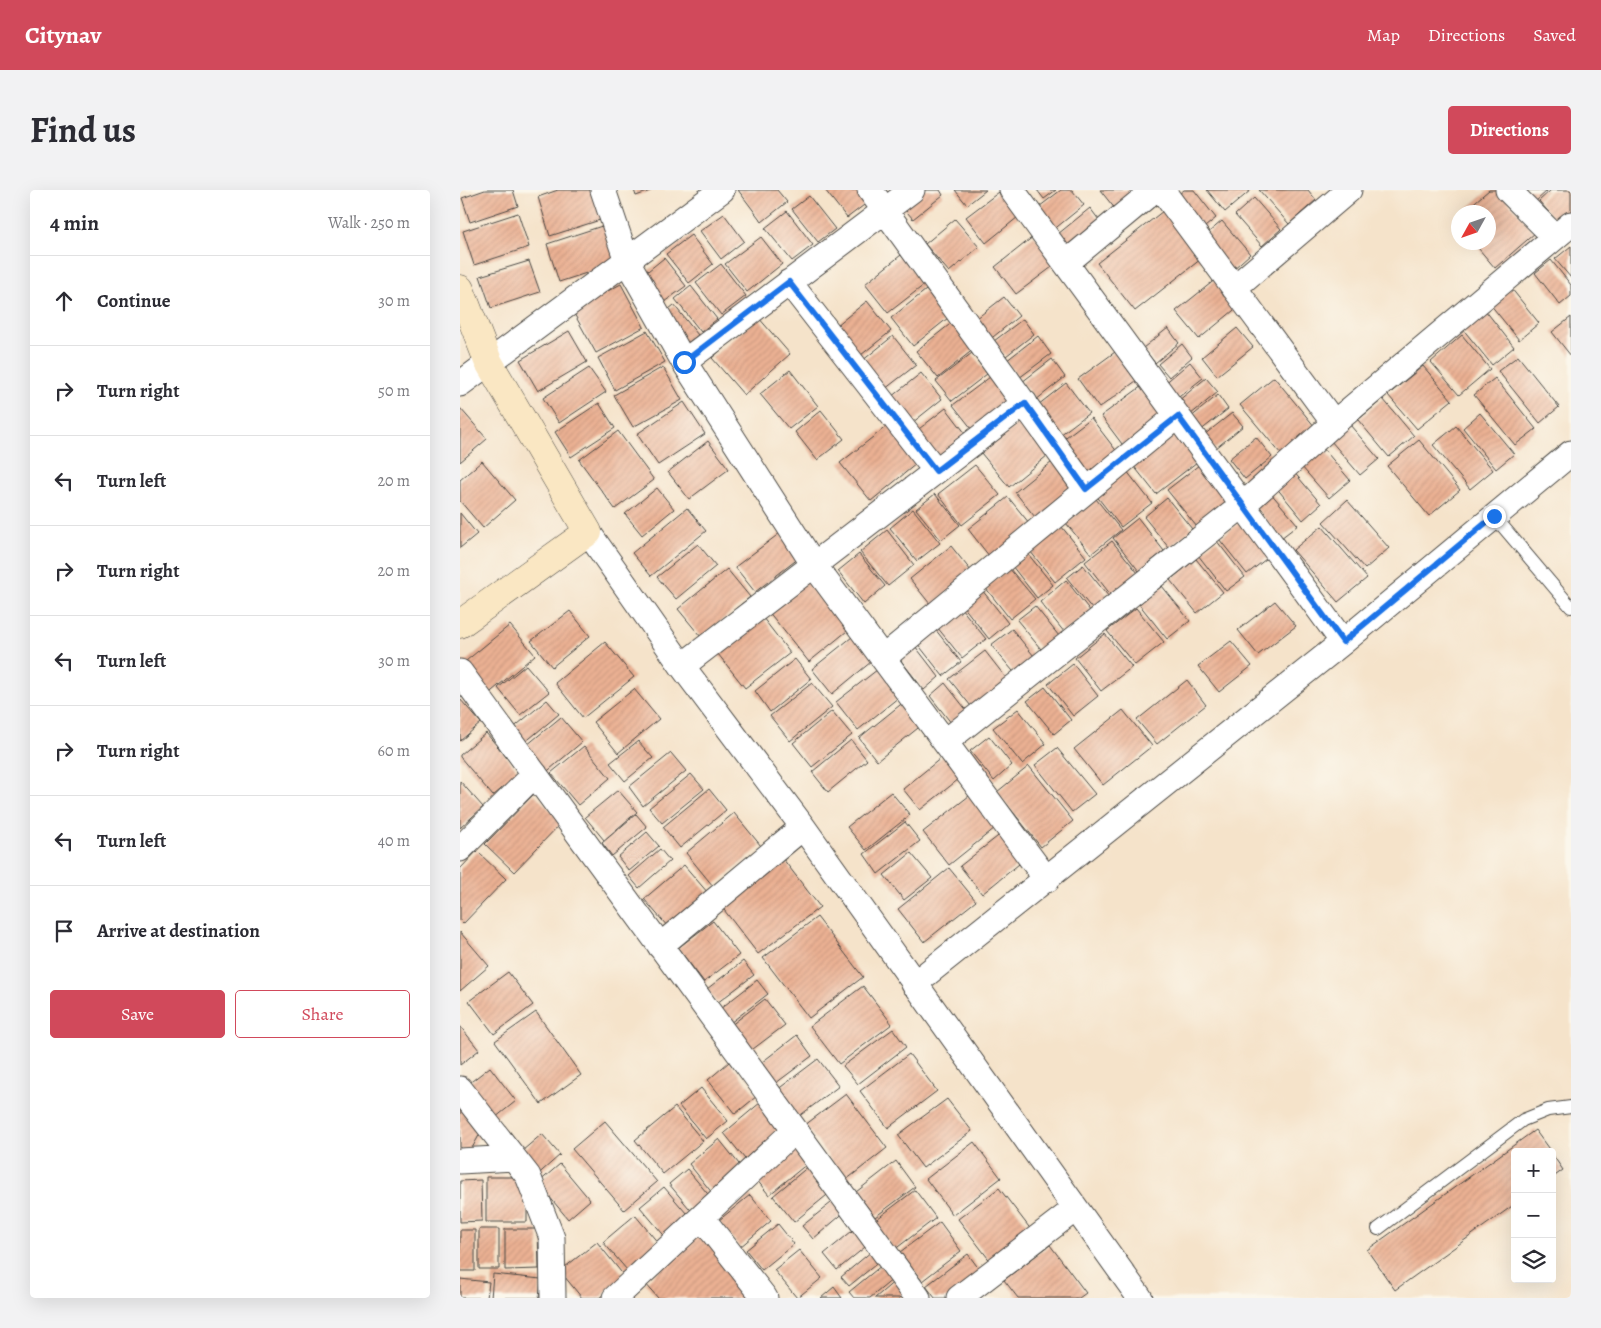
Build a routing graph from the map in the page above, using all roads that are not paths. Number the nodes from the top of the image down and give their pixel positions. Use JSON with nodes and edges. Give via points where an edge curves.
{"nodes":[{"id":1,"x":603,"y":190,"type":"edge"},
{"id":2,"x":722,"y":190,"type":"edge"},
{"id":3,"x":870,"y":190,"type":"edge"},
{"id":4,"x":912,"y":190,"type":"edge"},
{"id":5,"x":1012,"y":190,"type":"edge"},
{"id":6,"x":1154,"y":190,"type":"edge"},
{"id":7,"x":1162,"y":190,"type":"edge"},
{"id":8,"x":1349,"y":190,"type":"edge"},
{"id":9,"x":1508,"y":190,"type":"edge"},
{"id":10,"x":885,"y":210,"type":"junction"},
{"id":11,"x":1563,"y":231,"type":"edge"},
{"id":12,"x":627,"y":261,"type":"junction"},
{"id":13,"x":1066,"y":263,"type":"junction"},
{"id":14,"x":789,"y":282,"type":"junction"},
{"id":15,"x":1234,"y":288,"type":"junction"},
{"id":16,"x":460,"y":289,"type":"edge"},
{"id":17,"x":488,"y":362,"type":"junction"},
{"id":18,"x":684,"y":362,"type":"junction"},
{"id":19,"x":460,"y":384,"type":"edge"},
{"id":20,"x":1025,"y":403,"type":"junction"},
{"id":21,"x":1178,"y":416,"type":"junction"},
{"id":22,"x":1334,"y":423,"type":"junction"},
{"id":23,"x":1571,"y":453,"type":"edge"},
{"id":24,"x":936,"y":471,"type":"junction"},
{"id":25,"x":1086,"y":489,"type":"junction"},
{"id":26,"x":1242,"y":505,"type":"junction"},
{"id":27,"x":1494,"y":516,"type":"junction"},
{"id":28,"x":588,"y":532,"type":"junction"},
{"id":29,"x":814,"y":565,"type":"junction"},
{"id":30,"x":1571,"y":607,"type":"edge"},
{"id":31,"x":460,"y":624,"type":"edge"},
{"id":32,"x":1343,"y":642,"type":"junction"},
{"id":33,"x":883,"y":658,"type":"junction"},
{"id":34,"x":682,"y":666,"type":"junction"},
{"id":35,"x":460,"y":672,"type":"edge"},
{"id":36,"x":945,"y":742,"type":"junction"},
{"id":37,"x":534,"y":774,"type":"junction"},
{"id":38,"x":802,"y":827,"type":"junction"},
{"id":39,"x":460,"y":849,"type":"edge"},
{"id":40,"x":1047,"y":880,"type":"junction"},
{"id":41,"x":660,"y":946,"type":"junction"},
{"id":42,"x":914,"y":984,"type":"junction"},
{"id":43,"x":460,"y":1089,"type":"edge"},
{"id":44,"x":1571,"y":1107,"type":"edge"},
{"id":45,"x":795,"y":1130,"type":"junction"},
{"id":46,"x":514,"y":1158,"type":"junction"},
{"id":47,"x":460,"y":1161,"type":"edge"},
{"id":48,"x":1075,"y":1208,"type":"junction"},
{"id":49,"x":702,"y":1218,"type":"junction"},
{"id":50,"x":1378,"y":1229,"type":"dead end"},
{"id":51,"x":553,"y":1298,"type":"edge"},
{"id":52,"x":615,"y":1298,"type":"edge"},
{"id":53,"x":765,"y":1298,"type":"edge"},
{"id":54,"x":918,"y":1298,"type":"edge"},
{"id":55,"x":959,"y":1298,"type":"edge"},
{"id":56,"x":1140,"y":1298,"type":"edge"}],
"edges":[{"from":1,"to":12,"type":"street"},
{"from":2,"to":12,"type":"street"},
{"from":3,"to":10,"type":"street"},
{"from":4,"to":10,"type":"street"},
{"from":5,"to":13,"type":"street"},
{"from":6,"to":13,"type":"street"},
{"from":7,"to":15,"type":"street"},
{"from":8,"to":15,"type":"street"},
{"from":9,"to":11,"type":"street"},
{"from":10,"to":14,"type":"street"},
{"from":10,"to":20,"type":"street"},
{"from":11,"to":22,"type":"street"},
{"from":12,"to":17,"type":"street"},
{"from":12,"to":18,"type":"street"},
{"from":13,"to":21,"type":"street"},
{"from":14,"to":18,"type":"street"},
{"from":14,"to":24,"type":"street"},
{"from":15,"to":22,"type":"street"},
{"from":16,"to":17,"type":"street"},
{"from":17,"to":19,"type":"street"},
{"from":17,"to":28,"type":"street"},
{"from":18,"to":29,"type":"street"},
{"from":20,"to":24,"type":"street"},
{"from":20,"to":25,"type":"street"},
{"from":21,"to":25,"type":"street"},
{"from":21,"to":26,"type":"street"},
{"from":22,"to":26,"type":"street"},
{"from":23,"to":27,"type":"street"},
{"from":24,"to":29,"type":"street"},
{"from":25,"to":33,"type":"street"},
{"from":26,"to":32,"type":"street"},
{"from":26,"to":36,"type":"street"},
{"from":27,"to":30,"type":"lane"},
{"from":27,"to":32,"type":"street"},
{"from":28,"to":31,"type":"street"},
{"from":28,"to":34,"type":"street"},
{"from":29,"to":33,"type":"street"},
{"from":29,"to":34,"type":"street"},
{"from":32,"to":40,"type":"street"},
{"from":33,"to":36,"type":"street"},
{"from":34,"to":38,"type":"street"},
{"from":35,"to":37,"type":"street"},
{"from":36,"to":40,"type":"street"},
{"from":37,"to":39,"type":"street"},
{"from":37,"to":41,"type":"street"},
{"from":38,"to":41,"type":"street"},
{"from":38,"to":42,"type":"street"},
{"from":40,"to":42,"type":"street"},
{"from":41,"to":45,"type":"street"},
{"from":42,"to":48,"type":"street"},
{"from":43,"to":46,"type":"street"},
{"from":44,"to":50,"type":"lane","via":[[1548,1110],[1523,1120]]},
{"from":45,"to":49,"type":"street"},
{"from":45,"to":54,"type":"street"},
{"from":46,"to":47,"type":"street"},
{"from":46,"to":51,"type":"street","via":[[528,1176],[552,1238]]},
{"from":48,"to":55,"type":"street"},
{"from":48,"to":56,"type":"street"},
{"from":49,"to":52,"type":"street"},
{"from":49,"to":53,"type":"street"}]}
